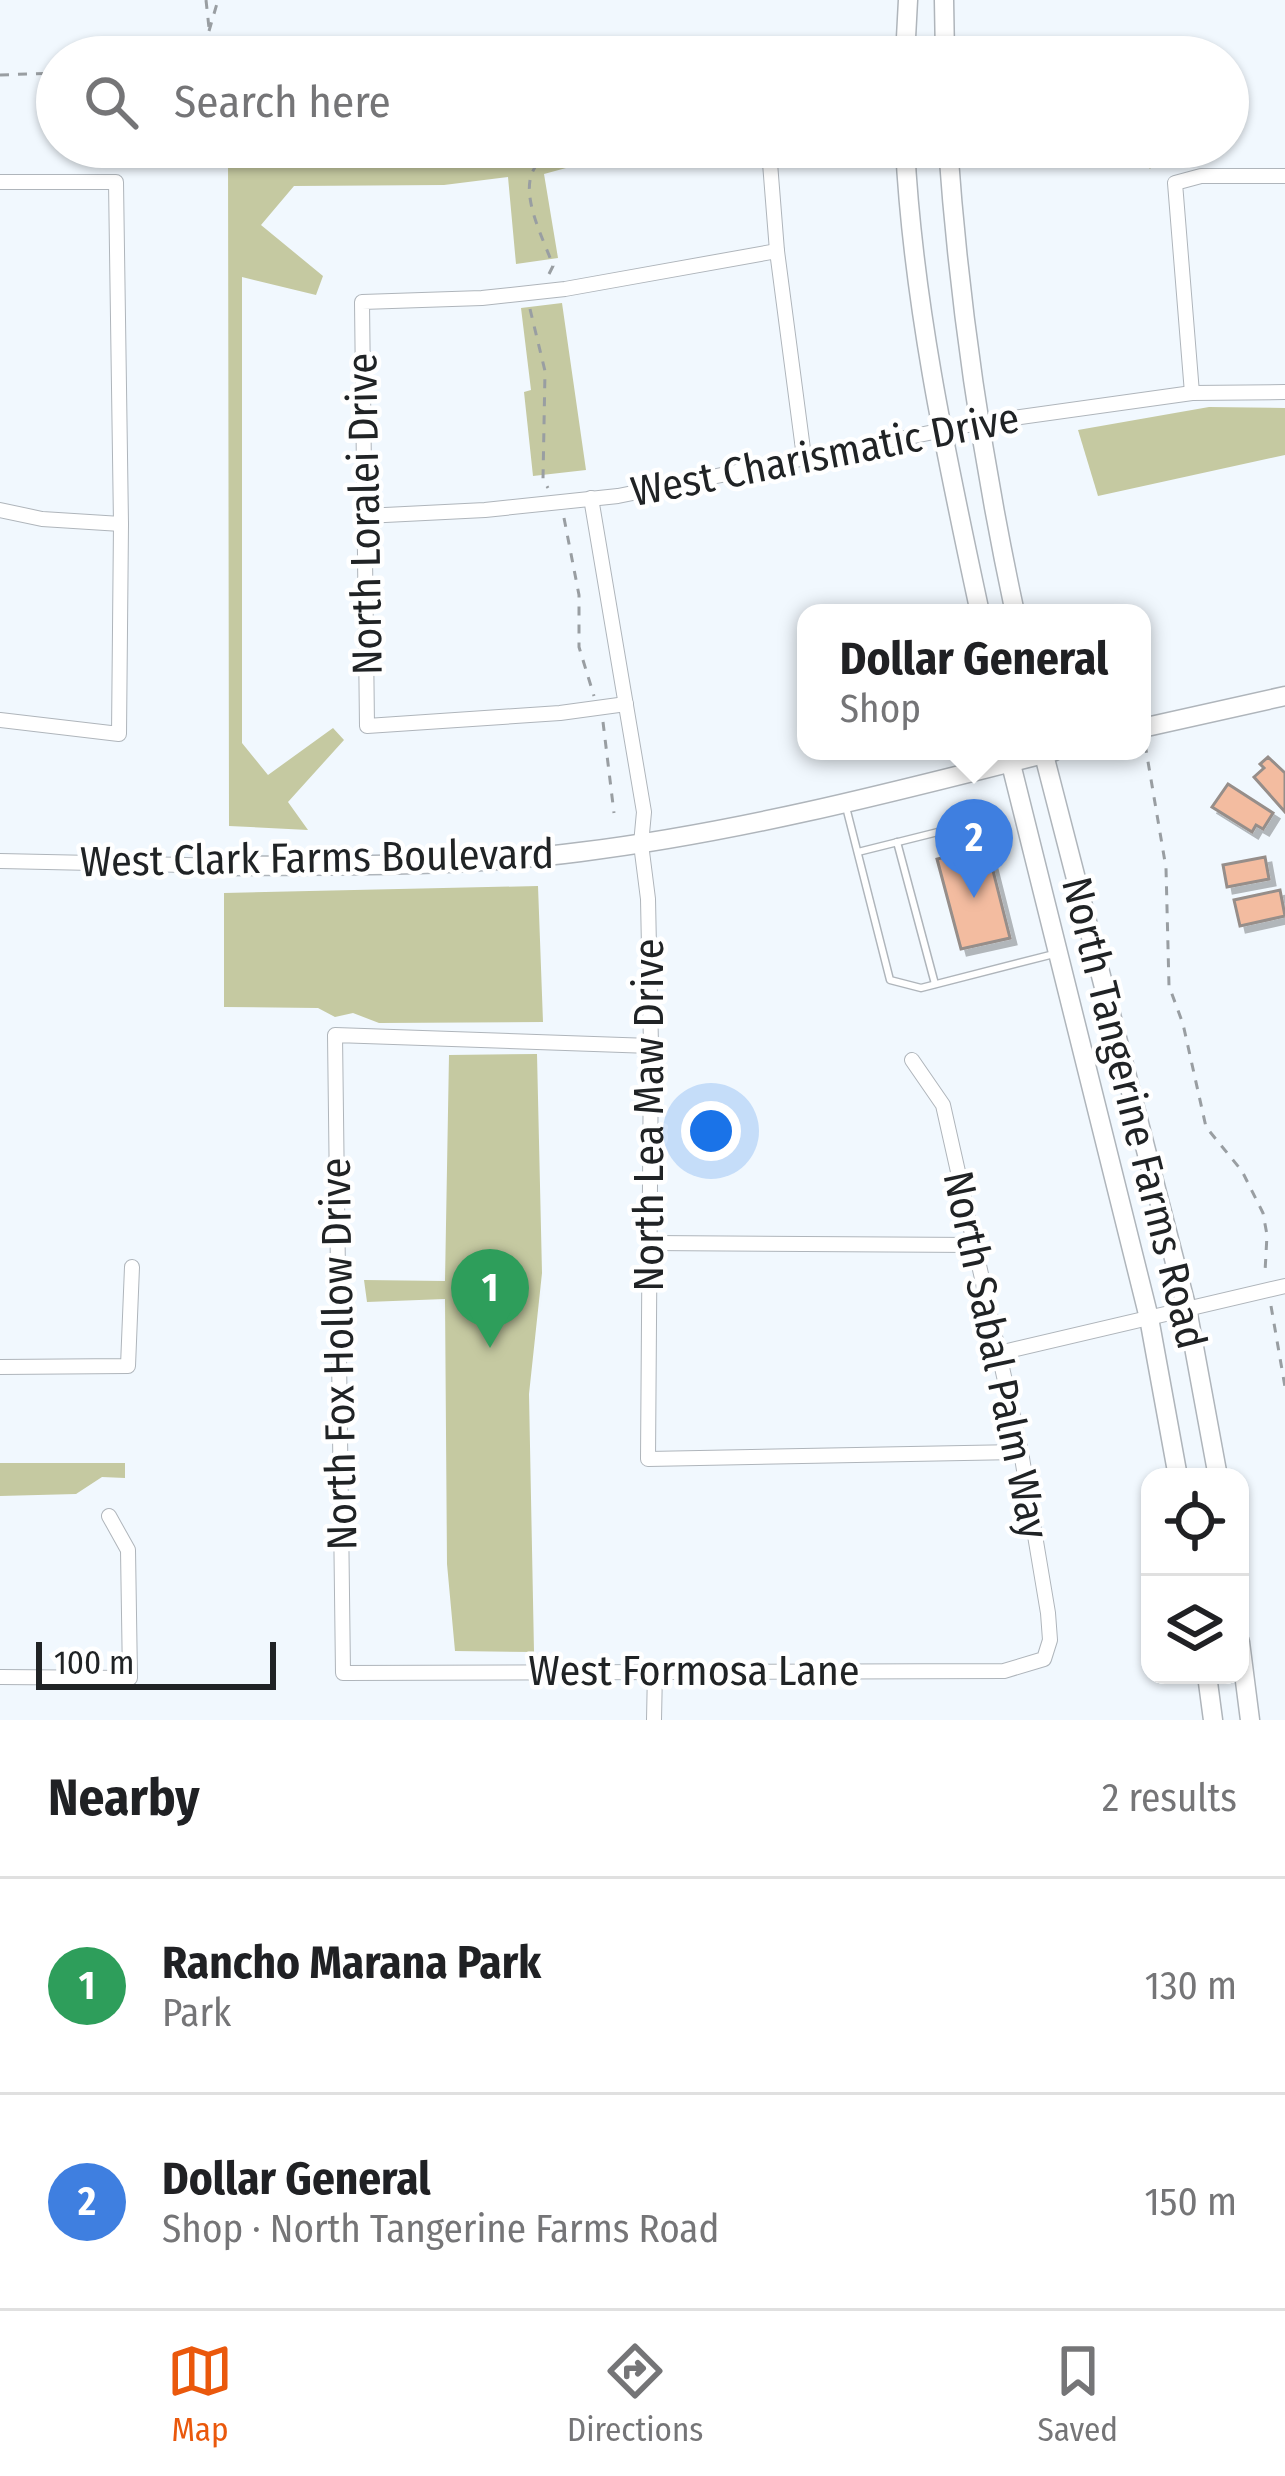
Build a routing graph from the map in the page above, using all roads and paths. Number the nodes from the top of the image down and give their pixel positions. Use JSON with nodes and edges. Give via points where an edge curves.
{"nodes":[{"id":1,"x":206,"y":0,"type":"edge"},
{"id":2,"x":218,"y":0,"type":"edge"},
{"id":3,"x":908,"y":0,"type":"edge"},
{"id":4,"x":944,"y":0,"type":"edge"},
{"id":5,"x":906,"y":36,"type":"edge"},
{"id":6,"x":945,"y":36,"type":"edge"},
{"id":7,"x":36,"y":74,"type":"edge"},
{"id":8,"x":0,"y":75,"type":"edge"},
{"id":9,"x":535,"y":168,"type":"edge"},
{"id":10,"x":770,"y":168,"type":"edge"},
{"id":11,"x":907,"y":168,"type":"edge"},
{"id":12,"x":949,"y":168,"type":"edge"},
{"id":13,"x":1285,"y":176,"type":"edge"},
{"id":14,"x":0,"y":182,"type":"edge"},
{"id":15,"x":776,"y":251,"type":"junction"},
{"id":16,"x":539,"y":292,"type":"junction"},
{"id":17,"x":1285,"y":392,"type":"edge"},
{"id":18,"x":1192,"y":393,"type":"junction"},
{"id":19,"x":978,"y":423,"type":"junction"},
{"id":20,"x":941,"y":430,"type":"junction"},
{"id":21,"x":804,"y":457,"type":"junction"},
{"id":22,"x":591,"y":498,"type":"junction"},
{"id":23,"x":555,"y":502,"type":"junction"},
{"id":24,"x":0,"y":510,"type":"edge"},
{"id":25,"x":365,"y":517,"type":"junction"},
{"id":26,"x":122,"y":524,"type":"junction"},
{"id":27,"x":978,"y":604,"type":"edge"},
{"id":28,"x":1013,"y":604,"type":"edge"},
{"id":29,"x":1285,"y":696,"type":"edge"},
{"id":30,"x":626,"y":704,"type":"junction"},
{"id":31,"x":598,"y":708,"type":"junction"},
{"id":32,"x":0,"y":720,"type":"edge"},
{"id":33,"x":1151,"y":727,"type":"edge"},
{"id":34,"x":998,"y":760,"type":"edge"},
{"id":35,"x":1010,"y":760,"type":"edge"},
{"id":36,"x":1049,"y":760,"type":"edge"},
{"id":37,"x":1147,"y":760,"type":"edge"},
{"id":38,"x":846,"y":803,"type":"junction"},
{"id":39,"x":614,"y":813,"type":"dead end"},
{"id":40,"x":966,"y":825,"type":"dead end"},
{"id":41,"x":897,"y":842,"type":"junction"},
{"id":42,"x":641,"y":844,"type":"junction"},
{"id":43,"x":858,"y":852,"type":"junction"},
{"id":44,"x":0,"y":861,"type":"edge"},
{"id":45,"x":232,"y":866,"type":"joint"},
{"id":46,"x":1058,"y":953,"type":"junction"},
{"id":47,"x":935,"y":984,"type":"junction"},
{"id":48,"x":651,"y":1046,"type":"junction"},
{"id":49,"x":912,"y":1060,"type":"dead end"},
{"id":50,"x":650,"y":1243,"type":"junction"},
{"id":51,"x":974,"y":1245,"type":"junction"},
{"id":52,"x":132,"y":1267,"type":"dead end"},
{"id":53,"x":1285,"y":1286,"type":"edge"},
{"id":54,"x":1268,"y":1289,"type":"junction"},
{"id":55,"x":1187,"y":1309,"type":"junction"},
{"id":56,"x":1149,"y":1318,"type":"junction"},
{"id":57,"x":998,"y":1353,"type":"junction"},
{"id":58,"x":0,"y":1366,"type":"edge"},
{"id":59,"x":1285,"y":1387,"type":"edge"},
{"id":60,"x":1021,"y":1453,"type":"junction"},
{"id":61,"x":1176,"y":1468,"type":"edge"},
{"id":62,"x":1216,"y":1468,"type":"edge"},
{"id":63,"x":109,"y":1516,"type":"dead end"},
{"id":64,"x":1044,"y":1659,"type":"joint"},
{"id":65,"x":655,"y":1670,"type":"junction"},
{"id":66,"x":343,"y":1673,"type":"joint"},
{"id":67,"x":0,"y":1677,"type":"edge"},
{"id":68,"x":1208,"y":1684,"type":"edge"},
{"id":69,"x":1245,"y":1684,"type":"edge"},
{"id":70,"x":654,"y":1720,"type":"edge"},
{"id":71,"x":1213,"y":1720,"type":"edge"},
{"id":72,"x":1250,"y":1720,"type":"edge"}],
"edges":[{"from":1,"to":2,"type":"path","via":[[209,31]]},
{"from":3,"to":5,"type":"street"},
{"from":4,"to":6,"type":"street"},
{"from":7,"to":8,"type":"path"},
{"from":9,"to":16,"type":"path","via":[[528,190],[554,266]]},
{"from":10,"to":15,"type":"street"},
{"from":11,"to":20,"type":"street"},
{"from":12,"to":19,"type":"street"},
{"from":13,"to":18,"type":"street","via":[[1175,183]]},
{"from":14,"to":26,"type":"street","via":[[116,182]]},
{"from":15,"to":16,"type":"street"},
{"from":15,"to":21,"type":"street"},
{"from":16,"to":23,"type":"path","via":[[530,307],[544,371],[543,479]]},
{"from":16,"to":25,"type":"street","name":"North Loralei Drive","via":[[362,302]]},
{"from":17,"to":18,"type":"street","name":"West Charismatic Drive"},
{"from":18,"to":19,"type":"street","name":"West Charismatic Drive"},
{"from":19,"to":20,"type":"street","name":"West Charismatic Drive"},
{"from":19,"to":28,"type":"street"},
{"from":20,"to":21,"type":"street","name":"West Charismatic Drive"},
{"from":20,"to":27,"type":"street"},
{"from":21,"to":22,"type":"street","name":"West Charismatic Drive"},
{"from":22,"to":23,"type":"street","name":"West Charismatic Drive"},
{"from":22,"to":30,"type":"street","name":"North Lea Maw Drive"},
{"from":23,"to":25,"type":"street","name":"West Charismatic Drive"},
{"from":23,"to":31,"type":"path","via":[[579,595],[578,647]]},
{"from":24,"to":26,"type":"street"},
{"from":25,"to":31,"type":"street","name":"North Loralei Drive","via":[[367,726]]},
{"from":26,"to":32,"type":"street","via":[[119,734]]},
{"from":29,"to":33,"type":"street"},
{"from":30,"to":31,"type":"street"},
{"from":30,"to":42,"type":"street","name":"North Lea Maw Drive","via":[[644,812]]},
{"from":31,"to":39,"type":"path"},
{"from":34,"to":38,"type":"street","name":"West Clark Farms Boulevard"},
{"from":35,"to":46,"type":"street","name":"North Tangerine Farms Road"},
{"from":36,"to":55,"type":"street","name":"North Tangerine Farms Road"},
{"from":37,"to":54,"type":"path","via":[[1166,868],[1169,986],[1206,1126],[1263,1213]]},
{"from":38,"to":42,"type":"street","name":"West Clark Farms Boulevard"},
{"from":38,"to":43,"type":"lane"},
{"from":40,"to":41,"type":"lane"},
{"from":41,"to":43,"type":"lane"},
{"from":41,"to":47,"type":"lane"},
{"from":42,"to":45,"type":"street","name":"West Clark Farms Boulevard","via":[[455,863]]},
{"from":42,"to":48,"type":"street","name":"North Lea Maw Drive"},
{"from":43,"to":47,"type":"lane","via":[[890,980]]},
{"from":44,"to":45,"type":"street","name":"West Clark Farms Boulevard"},
{"from":46,"to":47,"type":"lane"},
{"from":46,"to":56,"type":"street","name":"North Tangerine Farms Road"},
{"from":48,"to":50,"type":"street","name":"North Lea Maw Drive"},
{"from":48,"to":66,"type":"street","name":"North Fox Hollow Drive","via":[[335,1035]]},
{"from":49,"to":51,"type":"street","name":"North Sabal Palm Way","via":[[944,1105]]},
{"from":50,"to":51,"type":"street"},
{"from":50,"to":60,"type":"street","name":"North Lea Maw Drive","via":[[648,1459]]},
{"from":51,"to":57,"type":"street","name":"North Sabal Palm Way"},
{"from":52,"to":58,"type":"street","via":[[128,1366]]},
{"from":53,"to":54,"type":"street"},
{"from":54,"to":55,"type":"street"},
{"from":54,"to":59,"type":"path"},
{"from":55,"to":56,"type":"street"},
{"from":55,"to":62,"type":"street","name":"North Tangerine Farms Road"},
{"from":56,"to":57,"type":"street"},
{"from":56,"to":61,"type":"street","name":"North Tangerine Farms Road"},
{"from":57,"to":60,"type":"street","name":"North Sabal Palm Way"},
{"from":60,"to":64,"type":"street","name":"North Sabal Palm Way","via":[[1048,1613]]},
{"from":63,"to":67,"type":"street","via":[[128,1550],[130,1678]]},
{"from":64,"to":65,"type":"street","name":"West Formosa Lane","via":[[1004,1671]]},
{"from":65,"to":66,"type":"street","name":"West Formosa Lane"},
{"from":65,"to":70,"type":"street"},
{"from":68,"to":71,"type":"street"},
{"from":69,"to":72,"type":"street"}]}
